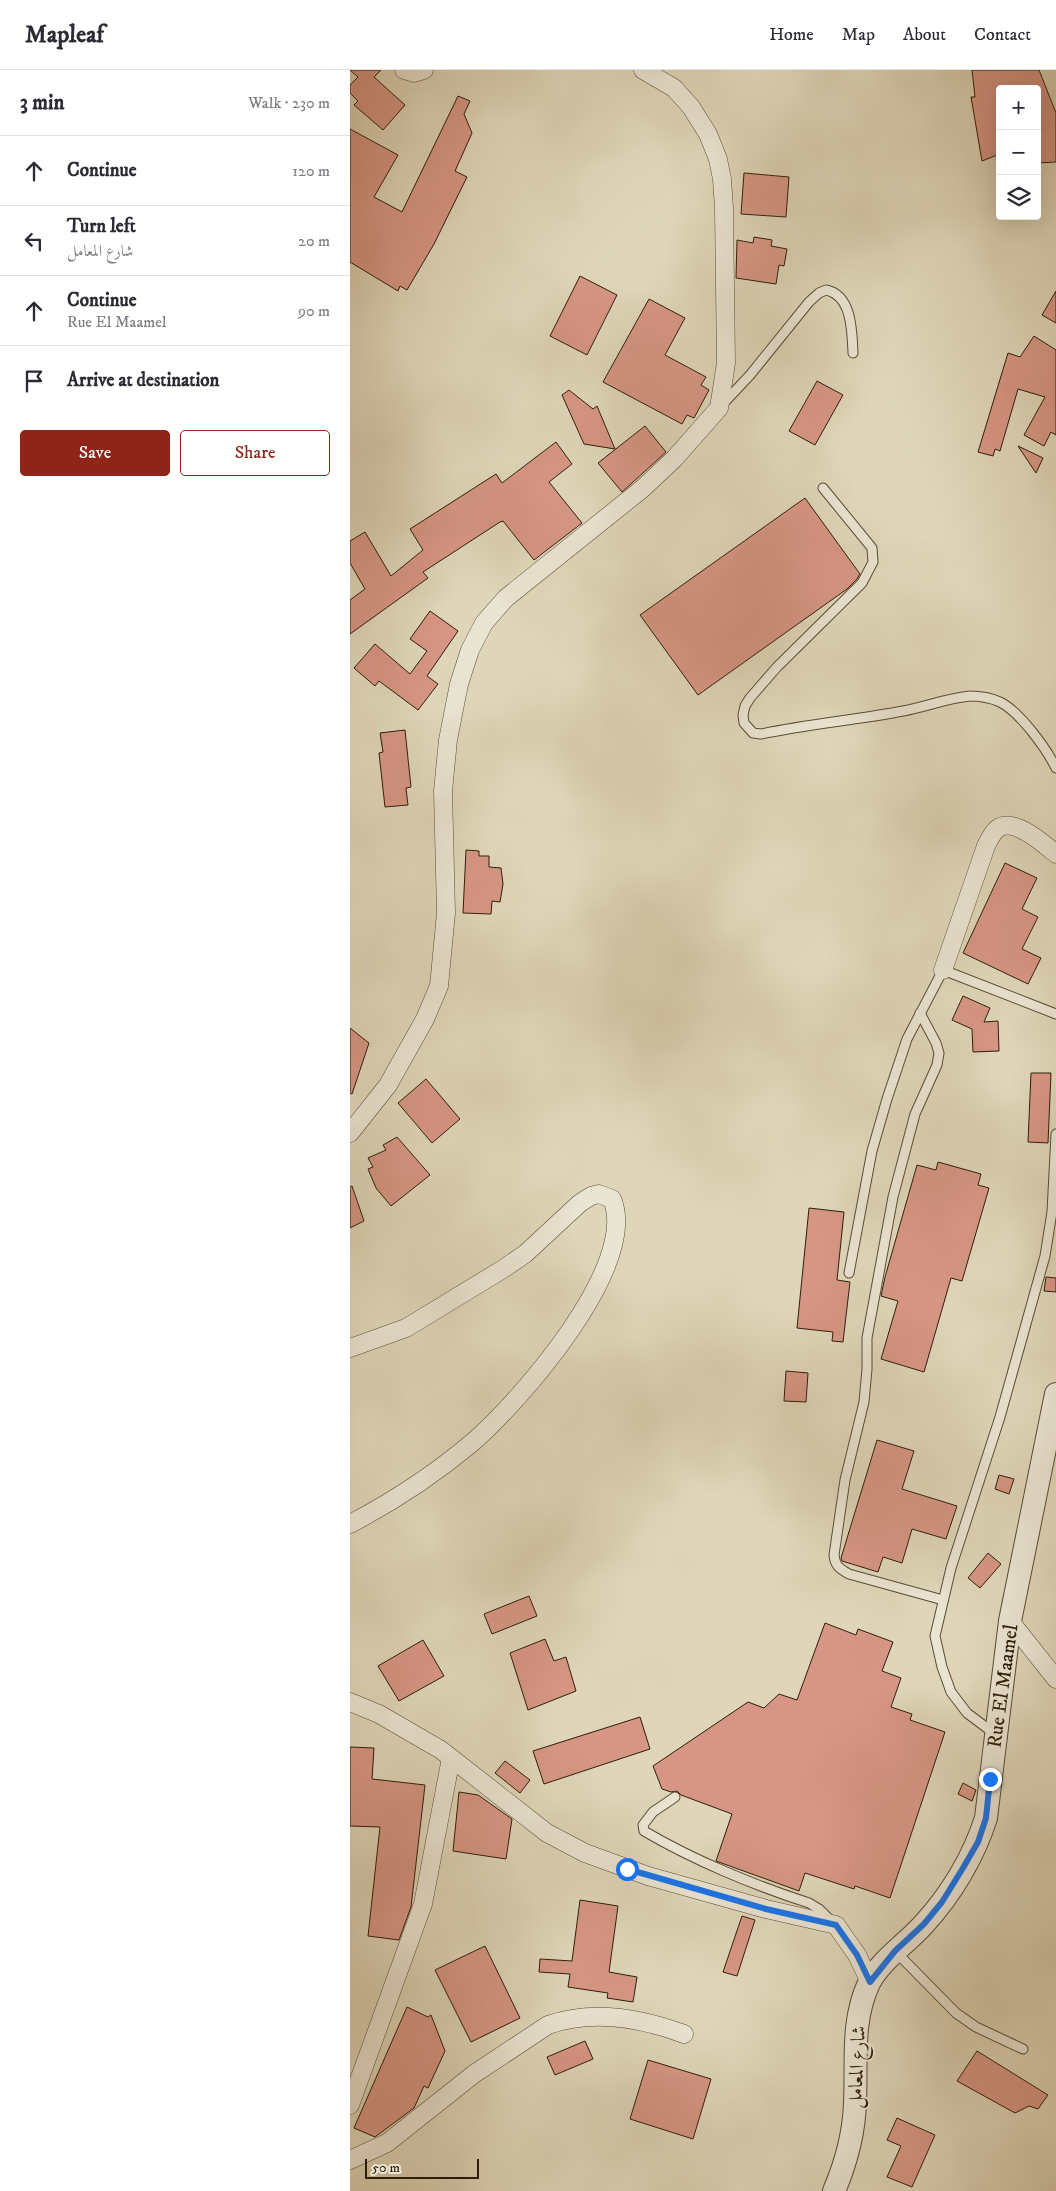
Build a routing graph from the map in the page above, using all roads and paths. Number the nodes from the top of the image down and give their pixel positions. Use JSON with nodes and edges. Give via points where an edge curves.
{"nodes":[{"id":1,"x":404,"y":70,"type":"edge"},
{"id":2,"x":424,"y":70,"type":"edge"},
{"id":3,"x":643,"y":70,"type":"edge"},
{"id":4,"x":853,"y":352,"type":"dead end"},
{"id":5,"x":719,"y":408,"type":"junction"},
{"id":6,"x":823,"y":488,"type":"dead end"},
{"id":7,"x":1056,"y":768,"type":"edge"},
{"id":8,"x":1056,"y":854,"type":"edge"},
{"id":9,"x":943,"y":970,"type":"junction"},
{"id":10,"x":920,"y":1013,"type":"junction"},
{"id":11,"x":1056,"y":1014,"type":"edge"},
{"id":12,"x":350,"y":1133,"type":"edge"},
{"id":13,"x":1056,"y":1134,"type":"edge"},
{"id":14,"x":849,"y":1273,"type":"dead end"},
{"id":15,"x":350,"y":1348,"type":"edge"},
{"id":16,"x":1056,"y":1394,"type":"edge"},
{"id":17,"x":350,"y":1524,"type":"edge"},
{"id":18,"x":943,"y":1600,"type":"junction"},
{"id":19,"x":1010,"y":1620,"type":"junction"},
{"id":20,"x":1056,"y":1679,"type":"edge"},
{"id":21,"x":350,"y":1702,"type":"edge"},
{"id":22,"x":995,"y":1734,"type":"junction"},
{"id":23,"x":451,"y":1758,"type":"junction"},
{"id":24,"x":674,"y":1797,"type":"dead end"},
{"id":25,"x":836,"y":1925,"type":"junction"},
{"id":26,"x":895,"y":1951,"type":"junction"},
{"id":27,"x":870,"y":1982,"type":"junction"},
{"id":28,"x":684,"y":2034,"type":"dead end"},
{"id":29,"x":1023,"y":2049,"type":"dead end"},
{"id":30,"x":350,"y":2105,"type":"edge"},
{"id":31,"x":350,"y":2160,"type":"edge"},
{"id":32,"x":834,"y":2191,"type":"edge"}],
"edges":[{"from":1,"to":2,"type":"street","via":[[414,73]]},
{"from":3,"to":5,"type":"street","via":[[674,88],[691,107],[708,134],[718,159],[724,208],[726,363]]},
{"from":4,"to":5,"type":"lane","via":[[852,330],[844,303],[840,296],[826,290],[819,293]]},
{"from":5,"to":12,"type":"street","via":[[674,459],[642,489],[506,598],[484,623],[470,650],[459,684],[448,740],[443,791],[446,913],[439,986],[425,1019],[388,1085]]},
{"from":6,"to":7,"type":"lane","via":[[872,548],[873,562],[862,583],[750,698],[743,715],[748,729],[761,734],[907,711],[952,699],[988,698],[1001,702],[1014,712]]},
{"from":8,"to":9,"type":"street","via":[[1011,824],[997,829],[986,846]]},
{"from":9,"to":10,"type":"lane"},
{"from":9,"to":11,"type":"lane"},
{"from":10,"to":14,"type":"lane","via":[[907,1039],[872,1151]]},
{"from":10,"to":18,"type":"lane","via":[[936,1043],[937,1065],[915,1114],[893,1197],[867,1338],[864,1402],[845,1480],[834,1555],[840,1569],[849,1574]]},
{"from":13,"to":18,"type":"lane","via":[[1052,1212],[1045,1256],[1000,1417]]},
{"from":15,"to":17,"type":"street","via":[[406,1328],[503,1269],[525,1254],[591,1196],[599,1194],[612,1199],[618,1223],[611,1252],[587,1305],[553,1354],[505,1412],[473,1442],[432,1475],[384,1507]]},
{"from":16,"to":19,"type":"street","name":"Rue El Maamel"},
{"from":18,"to":22,"type":"lane","via":[[935,1636],[951,1692],[967,1713]]},
{"from":19,"to":20,"type":"street"},
{"from":19,"to":22,"type":"street","name":"Rue El Maamel"},
{"from":21,"to":23,"type":"street","via":[[380,1714]]},
{"from":22,"to":26,"type":"street","name":"Rue El Maamel","via":[[986,1818],[978,1842],[942,1902]]},
{"from":23,"to":25,"type":"street","via":[[547,1833],[585,1853],[648,1876]]},
{"from":23,"to":30,"type":"street","via":[[423,1904]]},
{"from":24,"to":25,"type":"lane","via":[[646,1818],[644,1831],[724,1870],[809,1903]]},
{"from":25,"to":27,"type":"street","via":[[857,1955]]},
{"from":26,"to":27,"type":"street","name":"شارع المعامل"},
{"from":26,"to":29,"type":"lane","via":[[956,2013],[976,2027]]},
{"from":27,"to":32,"type":"street","name":"شارع المعامل","via":[[860,2006],[857,2026],[853,2127]]},
{"from":28,"to":31,"type":"street","via":[[650,2022],[610,2018],[574,2018],[548,2025],[474,2074],[387,2143]]}]}
